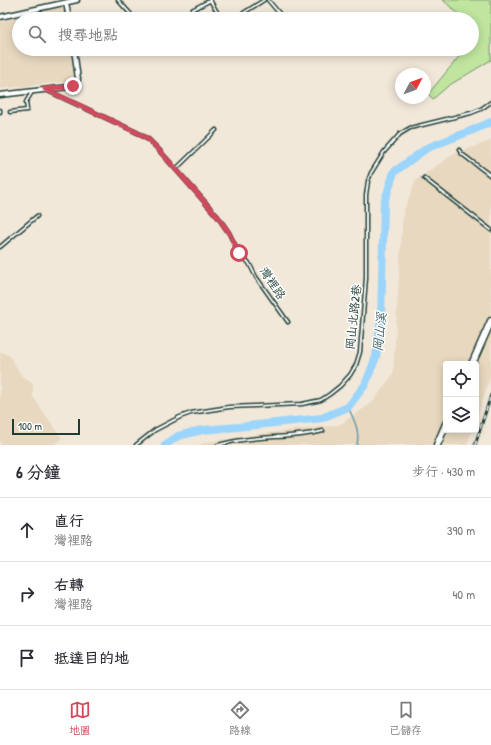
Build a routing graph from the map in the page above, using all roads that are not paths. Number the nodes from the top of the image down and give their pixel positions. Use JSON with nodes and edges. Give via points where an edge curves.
{"nodes":[{"id":1,"x":77,"y":0,"type":"edge"},
{"id":2,"x":118,"y":0,"type":"edge"},
{"id":3,"x":210,"y":0,"type":"edge"},
{"id":4,"x":264,"y":0,"type":"edge"},
{"id":5,"x":268,"y":0,"type":"edge"},
{"id":6,"x":66,"y":2,"type":"junction"},
{"id":7,"x":192,"y":10,"type":"dead end"},
{"id":8,"x":22,"y":12,"type":"edge"},
{"id":9,"x":68,"y":12,"type":"edge"},
{"id":10,"x":129,"y":12,"type":"edge"},
{"id":11,"x":217,"y":12,"type":"edge"},
{"id":12,"x":245,"y":12,"type":"edge"},
{"id":13,"x":278,"y":12,"type":"edge"},
{"id":14,"x":12,"y":14,"type":"edge"},
{"id":15,"x":0,"y":17,"type":"edge"},
{"id":16,"x":75,"y":56,"type":"edge"},
{"id":17,"x":45,"y":89,"type":"junction"},
{"id":18,"x":32,"y":91,"type":"junction"},
{"id":19,"x":0,"y":95,"type":"edge"},
{"id":20,"x":491,"y":102,"type":"edge"},
{"id":21,"x":10,"y":112,"type":"dead end"},
{"id":22,"x":216,"y":130,"type":"dead end"},
{"id":23,"x":459,"y":150,"type":"dead end"},
{"id":24,"x":176,"y":169,"type":"junction"},
{"id":25,"x":491,"y":176,"type":"edge"},
{"id":26,"x":424,"y":178,"type":"dead end"},
{"id":27,"x":37,"y":216,"type":"dead end"},
{"id":28,"x":491,"y":230,"type":"edge"},
{"id":29,"x":0,"y":248,"type":"edge"},
{"id":30,"x":491,"y":321,"type":"edge"},
{"id":31,"x":288,"y":322,"type":"dead end"},
{"id":32,"x":473,"y":361,"type":"edge"},
{"id":33,"x":322,"y":431,"type":"dead end"},
{"id":34,"x":443,"y":431,"type":"edge"},
{"id":35,"x":136,"y":445,"type":"edge"},
{"id":36,"x":218,"y":445,"type":"edge"},
{"id":37,"x":437,"y":445,"type":"edge"}],
"edges":[{"from":1,"to":6,"type":"street"},
{"from":2,"to":10,"type":"lane"},
{"from":3,"to":7,"type":"lane"},
{"from":3,"to":11,"type":"lane"},
{"from":4,"to":12,"type":"lane"},
{"from":5,"to":13,"type":"lane"},
{"from":6,"to":8,"type":"street"},
{"from":6,"to":9,"type":"street"},
{"from":14,"to":15,"type":"street"},
{"from":16,"to":17,"type":"street","via":[[78,82],[69,87]]},
{"from":17,"to":18,"type":"street"},
{"from":17,"to":24,"type":"lane","name":"灣裡路","via":[[136,132],[149,140]]},
{"from":18,"to":19,"type":"street"},
{"from":18,"to":21,"type":"lane","via":[[26,102],[27,110]]},
{"from":20,"to":35,"type":"lane","name":"岡山北路2巷","via":[[471,113],[410,128],[400,134],[384,152],[371,173],[366,195],[366,278],[360,352],[356,365],[340,386],[321,400],[302,404],[229,407],[191,413],[155,430]]},
{"from":22,"to":24,"type":"lane"},
{"from":23,"to":25,"type":"lane"},
{"from":24,"to":31,"type":"lane","name":"灣裡路","via":[[225,226],[239,253],[249,263]]},
{"from":26,"to":28,"type":"lane"},
{"from":27,"to":29,"type":"lane"},
{"from":30,"to":32,"type":"street"},
{"from":33,"to":36,"type":"lane"},
{"from":34,"to":37,"type":"street"}]}
